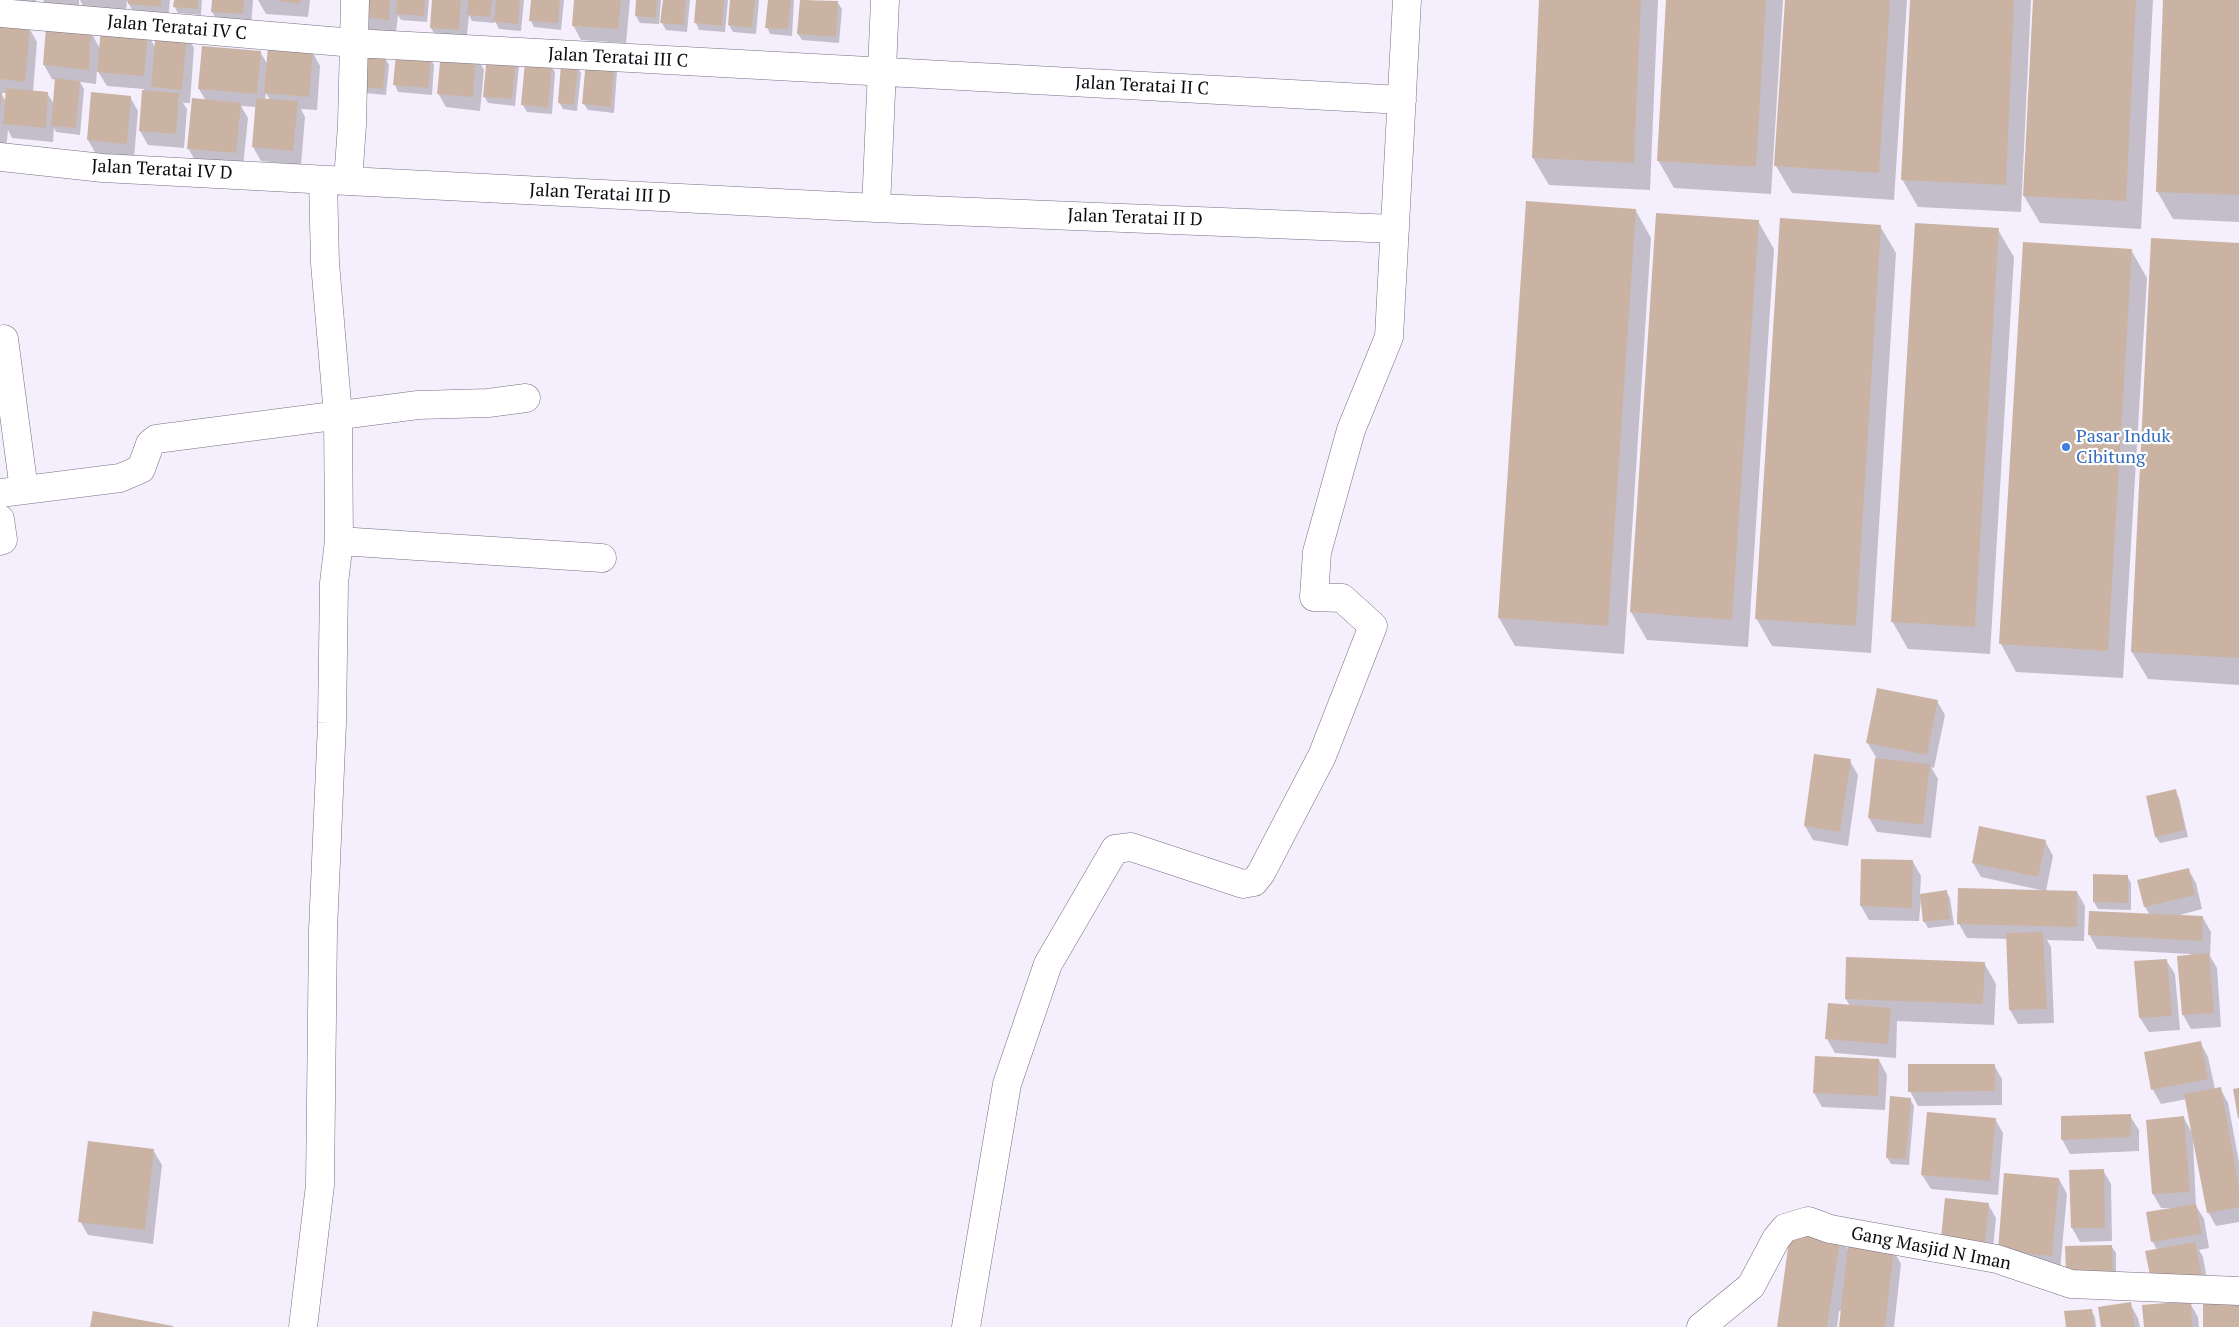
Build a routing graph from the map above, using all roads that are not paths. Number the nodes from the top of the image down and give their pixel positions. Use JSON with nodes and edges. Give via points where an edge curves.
{"nodes":[{"id":1,"x":355,"y":0,"type":"edge"},
{"id":2,"x":885,"y":0,"type":"edge"},
{"id":3,"x":1407,"y":0,"type":"edge"},
{"id":4,"x":0,"y":13,"type":"edge"},
{"id":5,"x":354,"y":43,"type":"junction"},
{"id":6,"x":883,"y":72,"type":"junction"},
{"id":7,"x":1402,"y":100,"type":"junction"},
{"id":8,"x":0,"y":157,"type":"edge"},
{"id":9,"x":336,"y":180,"type":"junction"},
{"id":10,"x":876,"y":208,"type":"junction"},
{"id":11,"x":1395,"y":229,"type":"junction"},
{"id":12,"x":4,"y":339,"type":"dead end"},
{"id":13,"x":526,"y":398,"type":"dead end"},
{"id":14,"x":338,"y":416,"type":"junction"},
{"id":15,"x":12,"y":492,"type":"edge"},
{"id":16,"x":0,"y":519,"type":"edge"},
{"id":17,"x":0,"y":541,"type":"edge"},
{"id":18,"x":339,"y":541,"type":"junction"},
{"id":19,"x":602,"y":558,"type":"dead end"},
{"id":20,"x":2239,"y":1291,"type":"edge"},
{"id":21,"x":303,"y":1327,"type":"edge"},
{"id":22,"x":966,"y":1327,"type":"edge"},
{"id":23,"x":1702,"y":1327,"type":"edge"}],
"edges":[{"from":1,"to":5,"type":"street"},
{"from":2,"to":6,"type":"street"},
{"from":3,"to":7,"type":"street"},
{"from":4,"to":5,"type":"street","name":"Jalan Teratai IV C"},
{"from":5,"to":6,"type":"street","name":"Jalan Teratai III C"},
{"from":5,"to":9,"type":"street"},
{"from":6,"to":7,"type":"street","name":"Jalan Teratai II C"},
{"from":6,"to":10,"type":"street"},
{"from":7,"to":11,"type":"street"},
{"from":8,"to":9,"type":"street","name":"Jalan Teratai IV D","via":[[103,168]]},
{"from":9,"to":10,"type":"street","name":"Jalan Teratai III D"},
{"from":9,"to":14,"type":"street","via":[[325,263]]},
{"from":10,"to":11,"type":"street","name":"Jalan Teratai II D"},
{"from":11,"to":22,"type":"street","via":[[1390,337],[1352,430],[1317,552],[1314,597],[1342,598],[1373,626],[1322,756],[1254,882],[1243,884],[1131,847],[1115,849],[1110,857],[1048,964],[1007,1084]]},
{"from":12,"to":15,"type":"street"},
{"from":13,"to":14,"type":"street","via":[[488,403],[418,405]]},
{"from":14,"to":15,"type":"street","via":[[156,439],[150,444],[141,470],[127,475]]},
{"from":14,"to":18,"type":"street"},
{"from":16,"to":17,"type":"street","via":[[3,540]]},
{"from":18,"to":19,"type":"street"},
{"from":18,"to":21,"type":"street","via":[[334,583],[323,930],[320,1185]]},
{"from":20,"to":23,"type":"street","name":"Gang Masjid N Iman","via":[[2071,1284],[1997,1259],[1830,1228],[1808,1221],[1785,1228],[1751,1286]]}]}
